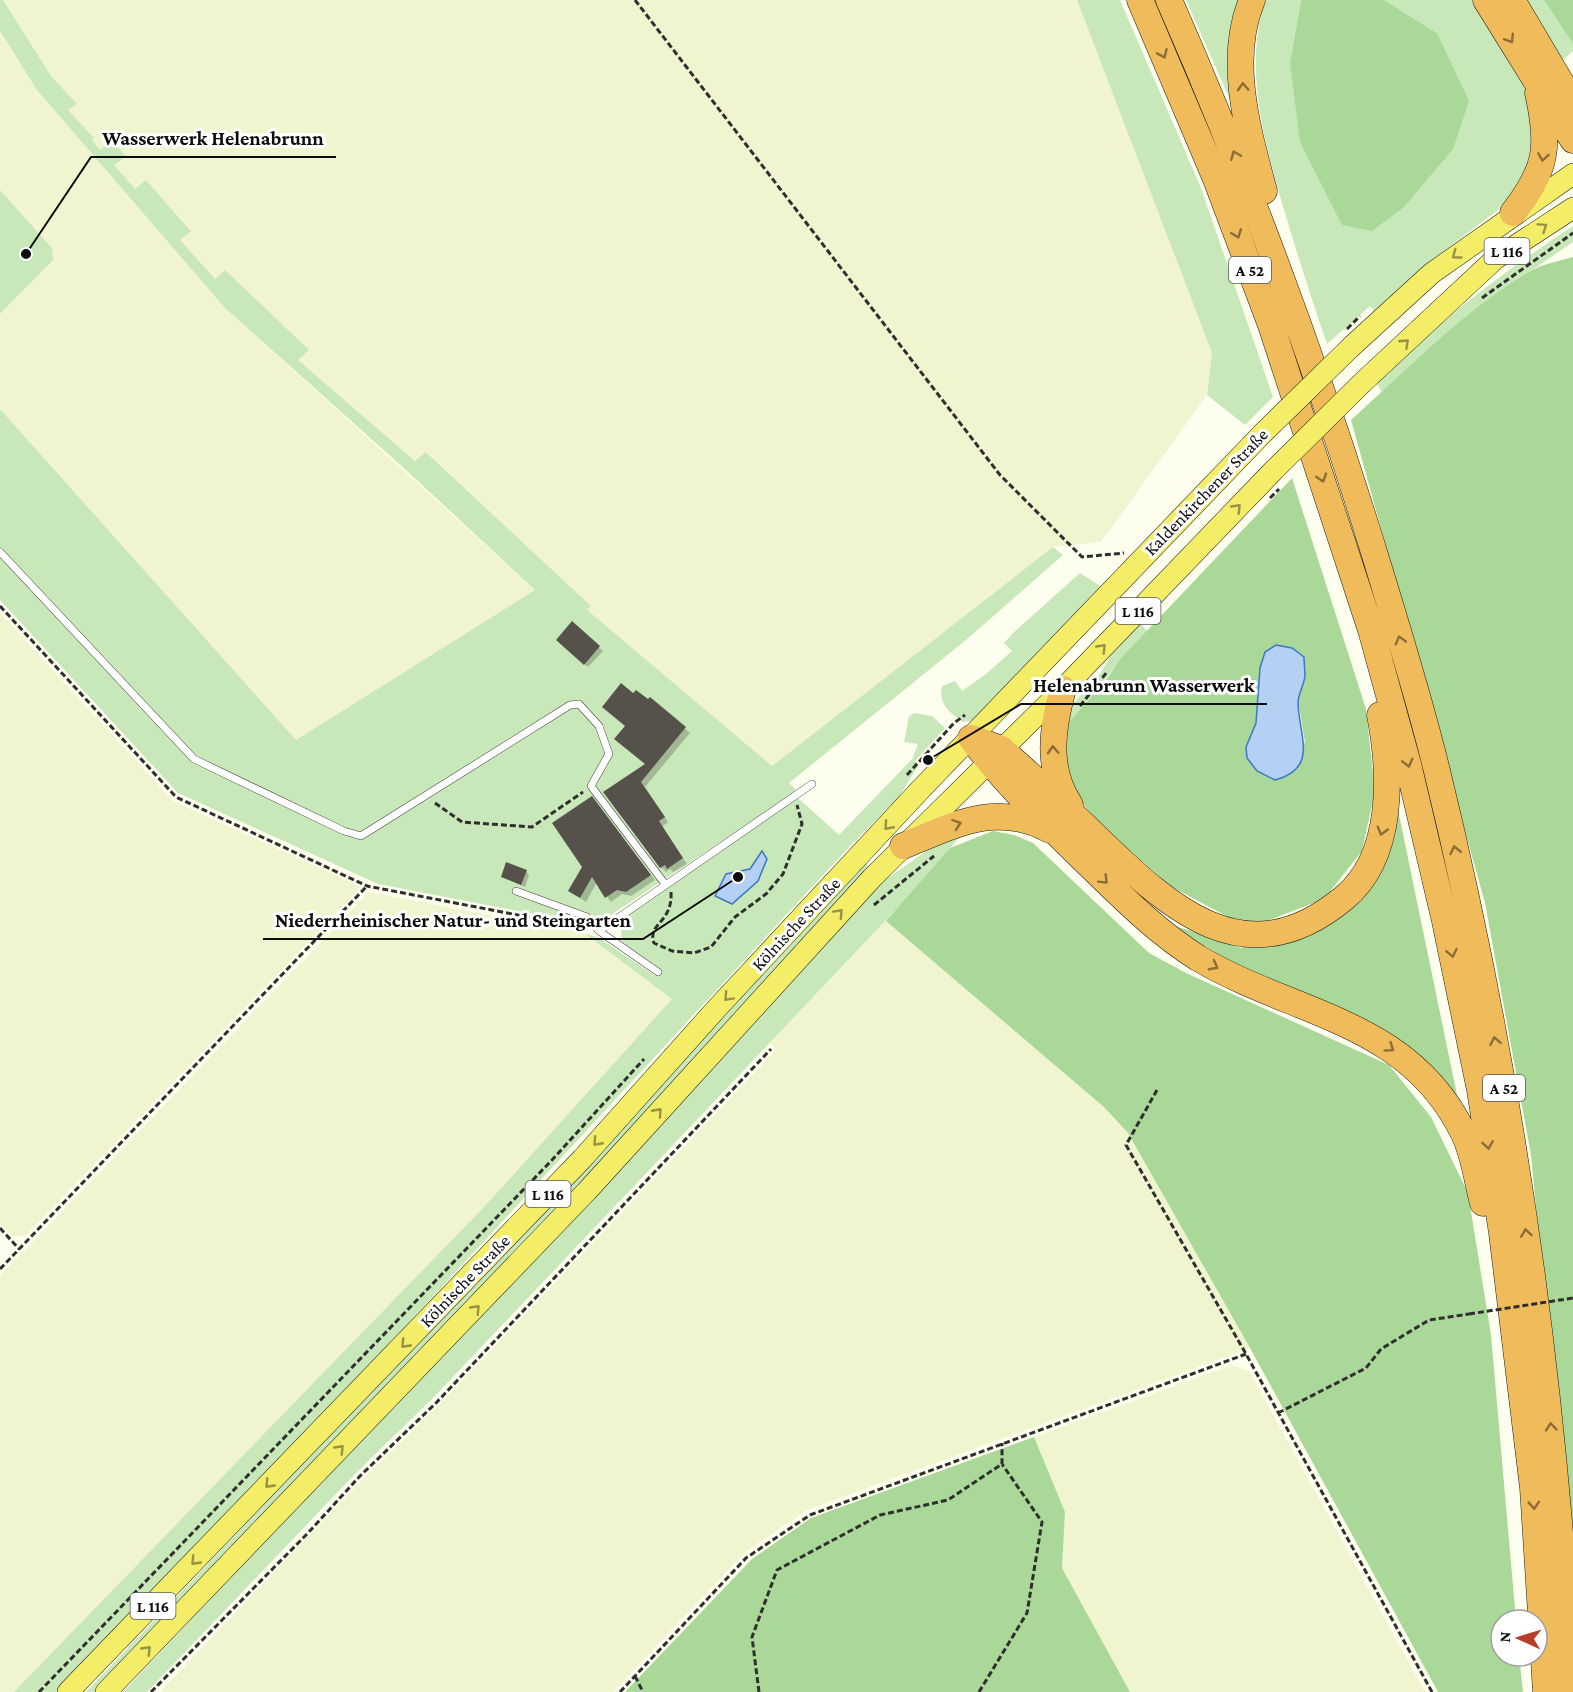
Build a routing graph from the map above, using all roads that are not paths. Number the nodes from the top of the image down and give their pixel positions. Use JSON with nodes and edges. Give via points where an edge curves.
{"nodes":[{"id":1,"x":1140,"y":0,"type":"edge"},
{"id":2,"x":1169,"y":0,"type":"edge"},
{"id":3,"x":1252,"y":0,"type":"edge"},
{"id":4,"x":1486,"y":0,"type":"edge"},
{"id":5,"x":1512,"y":0,"type":"edge"},
{"id":6,"x":1531,"y":32,"type":"junction"},
{"id":7,"x":1534,"y":78,"type":"junction"},
{"id":8,"x":1573,"y":81,"type":"edge"},
{"id":9,"x":1573,"y":103,"type":"edge"},
{"id":10,"x":1573,"y":140,"type":"edge"},
{"id":11,"x":1573,"y":174,"type":"edge"},
{"id":12,"x":1573,"y":208,"type":"edge"},
{"id":13,"x":1514,"y":213,"type":"junction"},
{"id":14,"x":1307,"y":347,"type":"junction"},
{"id":15,"x":1344,"y":546,"type":"junction"},
{"id":16,"x":0,"y":552,"type":"edge"},
{"id":17,"x":1063,"y":689,"type":"junction"},
{"id":18,"x":962,"y":730,"type":"junction"},
{"id":19,"x":995,"y":755,"type":"junction"},
{"id":20,"x":812,"y":784,"type":"dead end"},
{"id":21,"x":1082,"y":823,"type":"junction"},
{"id":22,"x":1063,"y":839,"type":"junction"},
{"id":23,"x":903,"y":846,"type":"junction"},
{"id":24,"x":854,"y":862,"type":"joint"},
{"id":25,"x":874,"y":875,"type":"joint"},
{"id":26,"x":665,"y":884,"type":"junction"},
{"id":27,"x":516,"y":891,"type":"dead end"},
{"id":28,"x":599,"y":930,"type":"junction"},
{"id":29,"x":657,"y":972,"type":"dead end"},
{"id":30,"x":1514,"y":1321,"type":"junction"},
{"id":31,"x":68,"y":1692,"type":"edge"},
{"id":32,"x":106,"y":1692,"type":"edge"},
{"id":33,"x":1546,"y":1692,"type":"edge"},
{"id":34,"x":1572,"y":1692,"type":"edge"}],
"edges":[{"from":1,"to":15,"type":"highway","number":"A 52","one_way":true,"via":[[1216,179],[1267,313]]},
{"from":14,"to":2,"type":"highway","number":"A 52","one_way":true,"via":[[1249,190]]},
{"from":14,"to":3,"type":"highway","one_way":true,"via":[[1244,108],[1241,52]]},
{"from":4,"to":7,"type":"highway","one_way":true},
{"from":5,"to":6,"type":"highway"},
{"from":6,"to":8,"type":"highway"},
{"from":6,"to":9,"type":"highway"},
{"from":7,"to":10,"type":"highway"},
{"from":7,"to":13,"type":"highway","one_way":true,"via":[[1542,114],[1544,158],[1535,185]]},
{"from":11,"to":13,"type":"main road","name":"Kaldenkirchener Straße","number":"L 116"},
{"from":17,"to":12,"type":"main road","name":"Kaldenkirchener Straße","number":"L 116","one_way":true,"bridge":true,"via":[[1362,383],[1495,259]]},
{"from":13,"to":18,"type":"main road","name":"Kaldenkirchener Straße","number":"L 116","one_way":true,"bridge":true,"via":[[1432,273],[1352,346]]},
{"from":34,"to":14,"type":"highway","number":"A 52","one_way":true,"via":[[1549,1409],[1503,1083],[1437,769],[1389,601]]},
{"from":15,"to":21,"type":"highway","one_way":true,"via":[[1385,741],[1388,785],[1384,825],[1372,860],[1350,893],[1325,914],[1285,931],[1252,935],[1218,928],[1185,914],[1155,893]]},
{"from":15,"to":30,"type":"highway","number":"A 52","one_way":true,"via":[[1408,764],[1445,921],[1480,1090]]},
{"from":16,"to":26,"type":"lane","via":[[194,759],[361,836],[570,705],[579,704],[599,726],[609,754],[591,786]]},
{"from":17,"to":19,"type":"main road","name":"Kaldenkirchener Straße","number":"L 116"},
{"from":21,"to":17,"type":"highway","one_way":true,"via":[[1064,796],[1055,773],[1053,726]]},
{"from":18,"to":19,"type":"highway"},
{"from":18,"to":24,"type":"main road","name":"Kaldenkirchener Straße","number":"L 116","one_way":true},
{"from":19,"to":21,"type":"highway"},
{"from":19,"to":22,"type":"highway"},
{"from":19,"to":23,"type":"main road","name":"Kaldenkirchener Straße","number":"L 116"},
{"from":20,"to":26,"type":"lane"},
{"from":23,"to":22,"type":"highway","one_way":true,"via":[[961,822],[996,815],[1010,815]]},
{"from":22,"to":30,"type":"highway","one_way":true,"via":[[1165,934],[1198,957],[1377,1039],[1430,1080],[1465,1136]]},
{"from":23,"to":25,"type":"main road","name":"Kaldenkirchener Straße","number":"L 116"},
{"from":24,"to":31,"type":"main road","name":"Kölnische Straße","number":"L 116","one_way":true,"via":[[718,1006],[582,1159]]},
{"from":32,"to":25,"type":"main road","name":"Kölnische Straße","number":"L 116","one_way":true,"via":[[557,1224]]},
{"from":26,"to":28,"type":"lane"},
{"from":27,"to":28,"type":"lane","via":[[587,917]]},
{"from":28,"to":29,"type":"lane"},
{"from":30,"to":33,"type":"highway","number":"A 52","one_way":true,"via":[[1533,1488]]}]}
